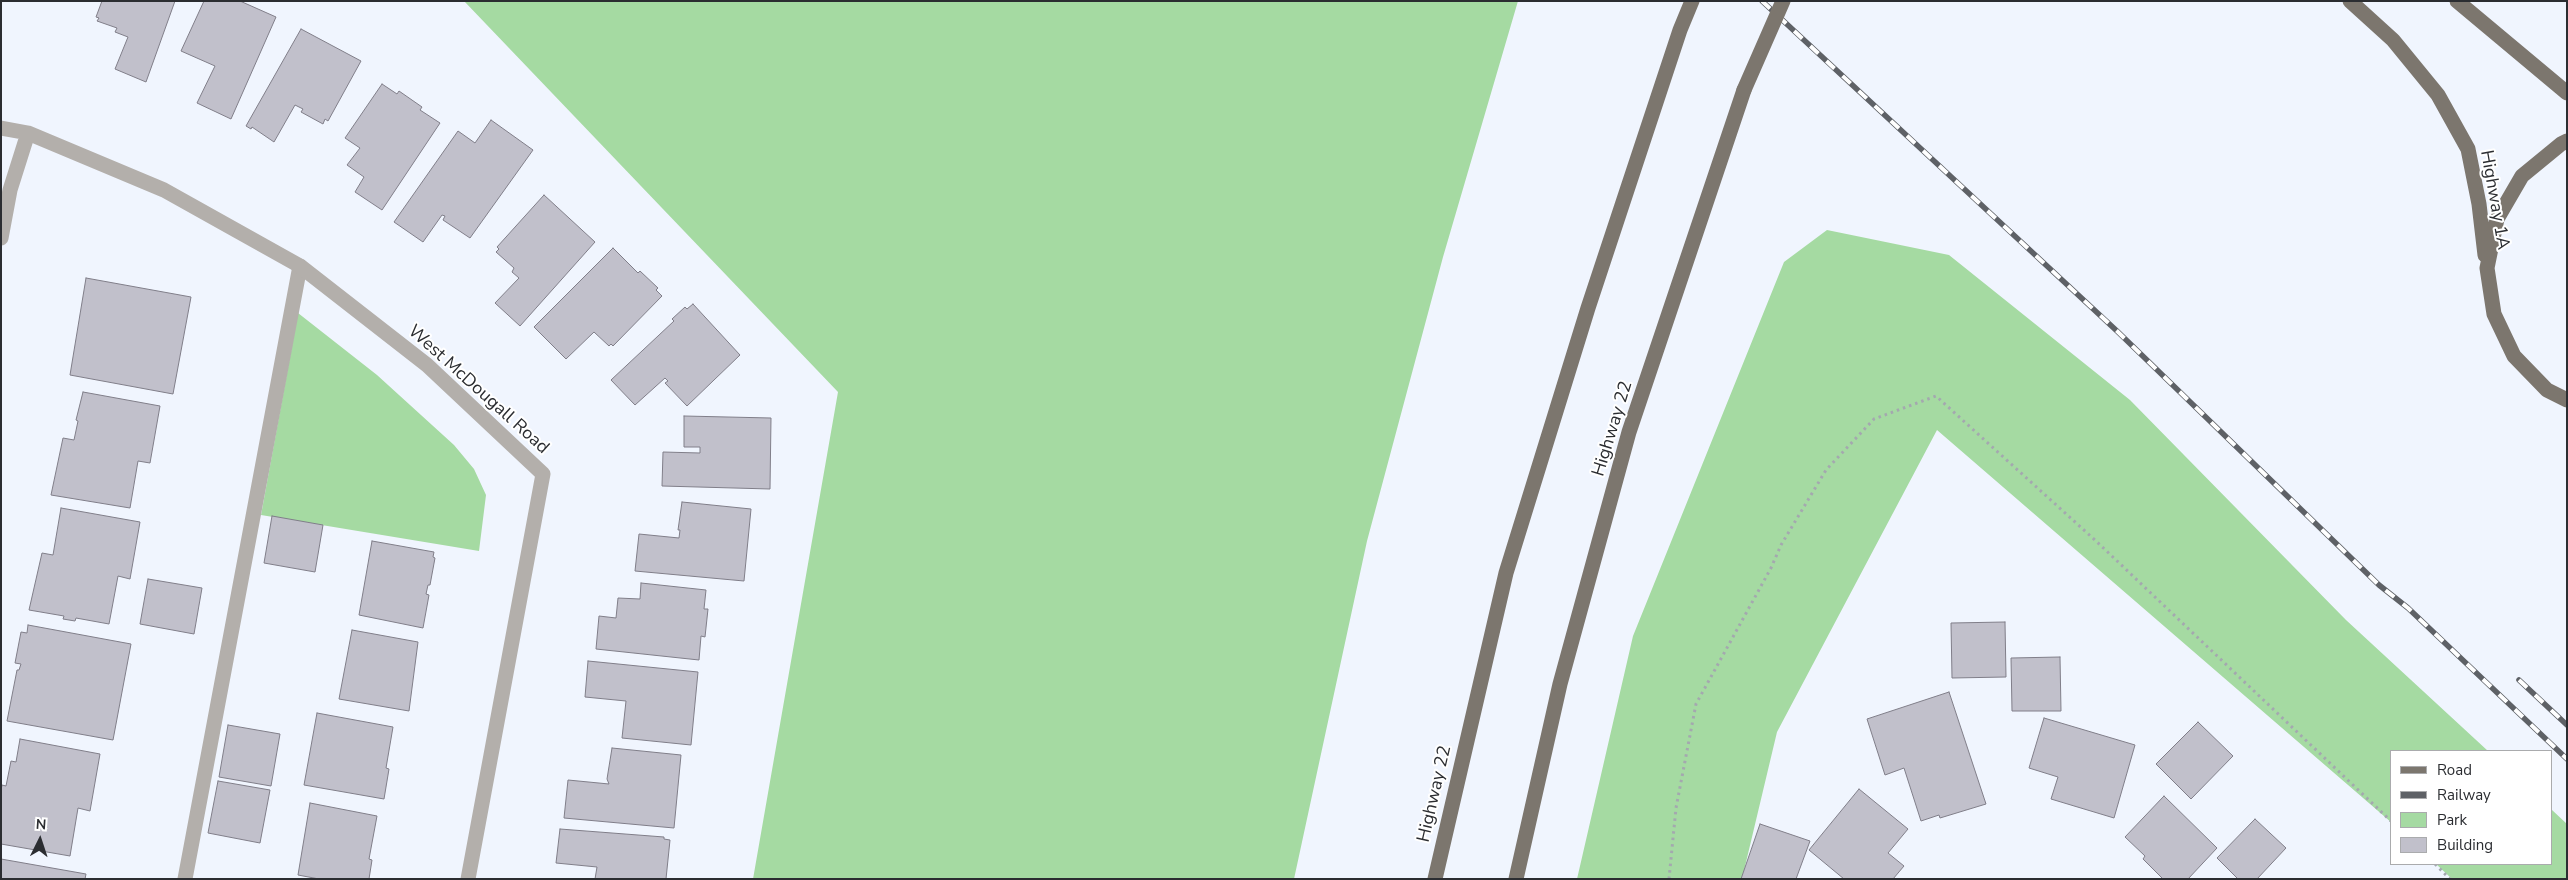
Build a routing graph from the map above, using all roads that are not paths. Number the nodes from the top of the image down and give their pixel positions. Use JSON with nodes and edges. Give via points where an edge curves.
{"nodes":[{"id":1,"x":1692,"y":1,"type":"edge"},
{"id":2,"x":1782,"y":1,"type":"edge"},
{"id":3,"x":2350,"y":1,"type":"edge"},
{"id":4,"x":2457,"y":1,"type":"edge"},
{"id":5,"x":2567,"y":93,"type":"edge"},
{"id":6,"x":1,"y":128,"type":"edge"},
{"id":7,"x":28,"y":133,"type":"junction"},
{"id":8,"x":2567,"y":141,"type":"edge"},
{"id":9,"x":1,"y":238,"type":"edge"},
{"id":10,"x":300,"y":266,"type":"junction"},
{"id":11,"x":2487,"y":268,"type":"junction"},
{"id":12,"x":2567,"y":400,"type":"edge"},
{"id":13,"x":185,"y":879,"type":"edge"},
{"id":14,"x":468,"y":879,"type":"edge"},
{"id":15,"x":1435,"y":879,"type":"edge"},
{"id":16,"x":1516,"y":879,"type":"edge"}],
"edges":[{"from":1,"to":15,"type":"main road","name":"Highway 22","via":[[1588,308],[1506,573]]},
{"from":2,"to":16,"type":"main road","name":"Highway 22","bridge":true,"via":[[1744,90],[1630,432],[1560,684]]},
{"from":3,"to":11,"type":"main road","name":"Highway 1A","via":[[2393,40],[2438,95],[2468,148]]},
{"from":4,"to":5,"type":"main road"},
{"from":6,"to":7,"type":"street","name":"West McDougall Road"},
{"from":7,"to":9,"type":"street","via":[[10,190]]},
{"from":7,"to":10,"type":"street","name":"West McDougall Road","via":[[164,190]]},
{"from":8,"to":11,"type":"main road","via":[[2522,176],[2497,219]]},
{"from":10,"to":13,"type":"street"},
{"from":10,"to":14,"type":"street","name":"West McDougall Road","via":[[427,364],[543,474]]},
{"from":11,"to":12,"type":"main road","name":"Highway 1A","via":[[2494,314],[2514,356],[2547,390]]}]}
